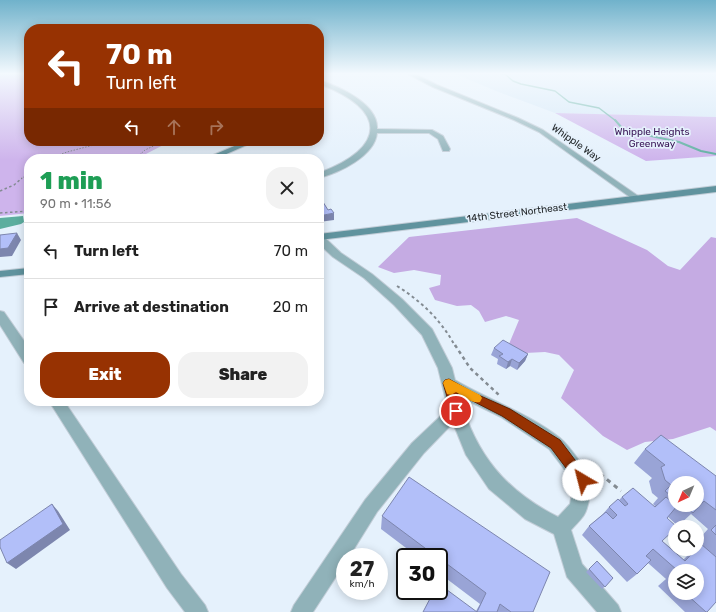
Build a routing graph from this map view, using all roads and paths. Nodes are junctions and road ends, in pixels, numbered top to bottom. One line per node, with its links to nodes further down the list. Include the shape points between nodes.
1 (360, 103): 3 (street, via 372,120)
2 (476, 103): 15 (street, Whipple Way, via 542,131)
3 (374, 130): 7 (street, via 430,131 444,141); 11 (street, via 367,148 359,156)
4 (90, 146): 8 (path)
5 (152, 146): 9 (path)
6 (240, 146): 10 (street)
7 (446, 149)
8 (62, 154)
9 (141, 154)
10 (220, 154)
11 (324, 174)
12 (24, 177): 14 (path)
13 (716, 189): 15 (street, 14th Street Northeast)
14 (0, 191)
15 (637, 198): 18 (street, 14th Street Northeast)
16 (24, 211): 17 (path)
17 (0, 213)
18 (324, 236)
19 (324, 242): 25 (street, via 337,255 388,293 427,332 445,368)
20 (24, 272): 21 (street)
21 (0, 274)
22 (392, 283): 26 (path, via 427,308 448,333 470,369)
23 (0, 315): 24 (street)
24 (24, 351)
25 (449, 383): 28 (street); 31 (street, via 470,396 506,412 555,444 583,480 578,508)
26 (500, 396)
27 (59, 406): 32 (street, via 174,581)
28 (456, 411): 31 (street, via 472,450 495,483 531,513); 33 (street, via 418,448 371,506)
29 (593, 468): 30 (path)
30 (620, 490)
31 (561, 528): 34 (street, via 574,570)
32 (198, 612)
33 (301, 612)
34 (611, 612)

